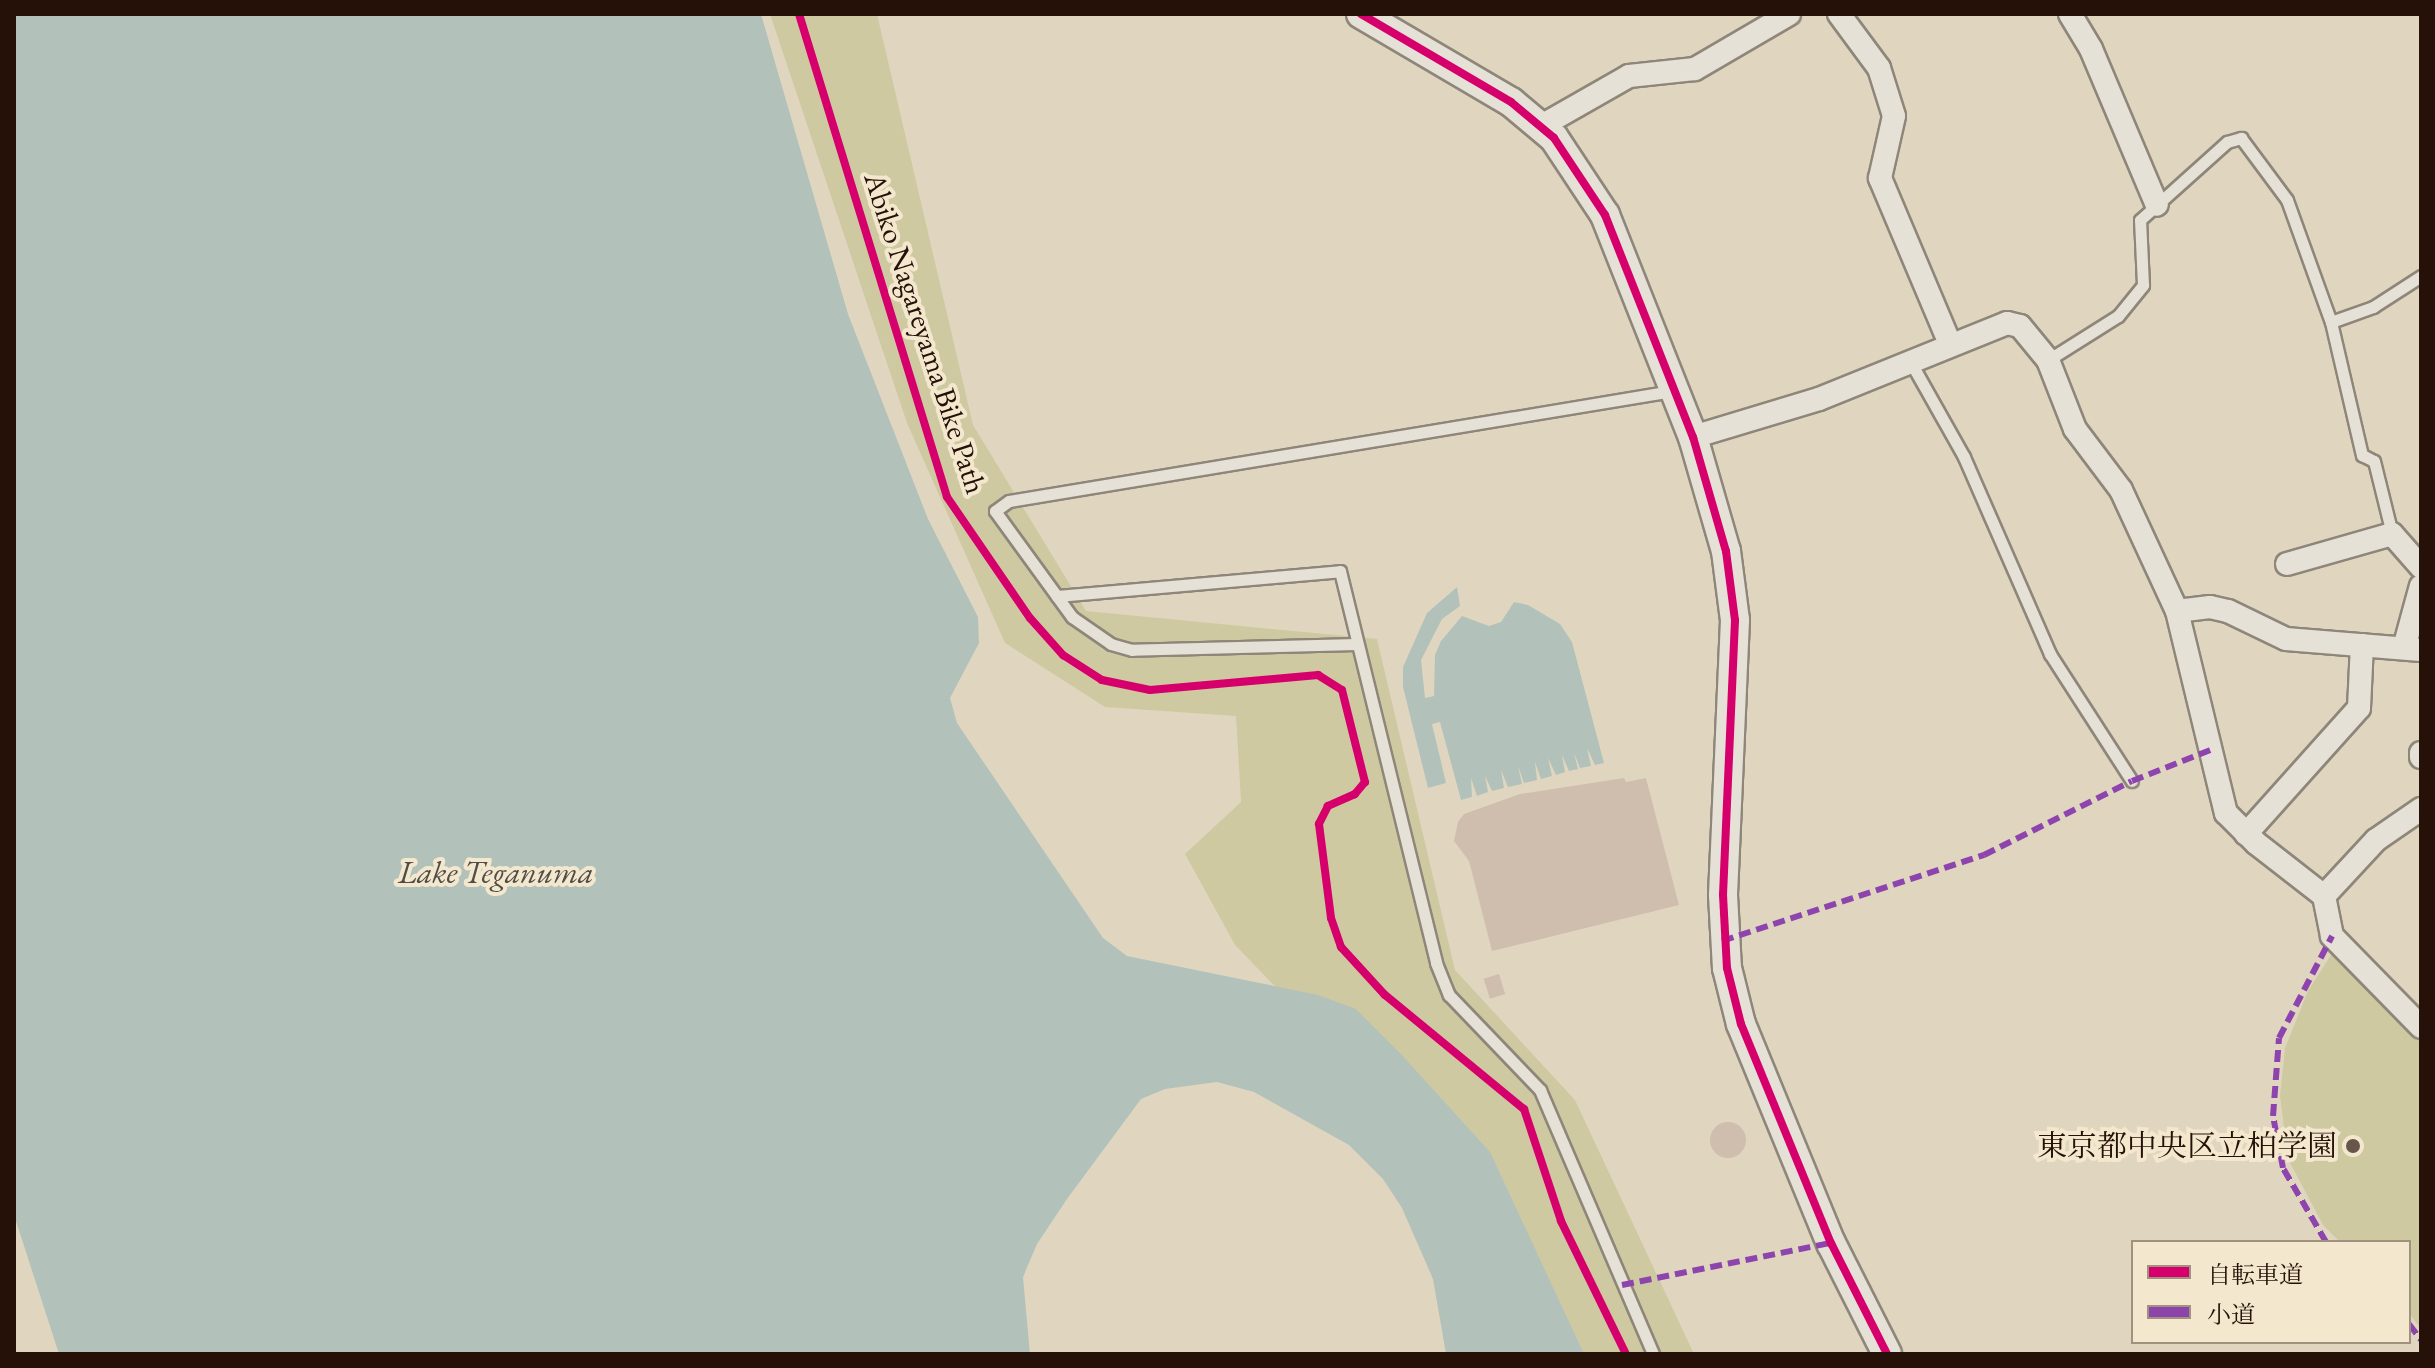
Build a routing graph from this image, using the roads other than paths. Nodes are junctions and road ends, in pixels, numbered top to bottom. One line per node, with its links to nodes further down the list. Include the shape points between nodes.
1 (1361, 14): 5 (street, via 1453,65)
2 (1789, 14): 5 (street, via 1695,69 1629,76)
3 (1839, 14): 9 (street, via 1879,68 1894,116 1880,178)
4 (2070, 14): 6 (street, via 2091,49)
5 (1543, 125): 12 (street, via 1605,215)
6 (2157, 205): 8 (lane, via 2227,142 2241,138 2287,200); 10 (lane, via 2140,220 2137,234 2143,285 2118,316)
7 (2421, 276): 8 (lane, via 2373,307)
8 (2331, 322): 14 (lane, via 2362,455 2374,461)
9 (1950, 344): 10 (street, via 2007,323 2020,326); 11 (street)
10 (2048, 360): 19 (street, via 2075,429 2121,490)
11 (1910, 361): 13 (street, via 1819,399); 23 (lane, via 1964,457 2050,654)
12 (1672, 391): 13 (street); 18 (lane, via 1009,501 995,511)
13 (1693, 437): 29 (street, via 1726,551 1735,620 1723,895 1727,968 1741,1024 1825,1229)
14 (2392, 534): 15 (street); 16 (street)
15 (2287, 564)
16 (2421, 567)
17 (2421, 586): 22 (street)
18 (1057, 596): 20 (lane, via 1087,631 1132,650); 20 (lane, via 1340,571)
19 (2177, 611): 21 (street, via 2210,607 2286,639); 25 (street, via 2226,813)
20 (1356, 644): 28 (lane, via 1436,963 1449,995 1540,1090)
21 (2362, 645): 22 (street); 25 (street, via 2359,708)
22 (2412, 649)
23 (2132, 781)
24 (2421, 809): 26 (street, via 2376,840)
25 (2246, 834): 26 (street)
26 (2324, 896): 27 (street, via 2330,905 2332,936)
27 (2421, 1027)
28 (1653, 1354)
29 (1887, 1354)

